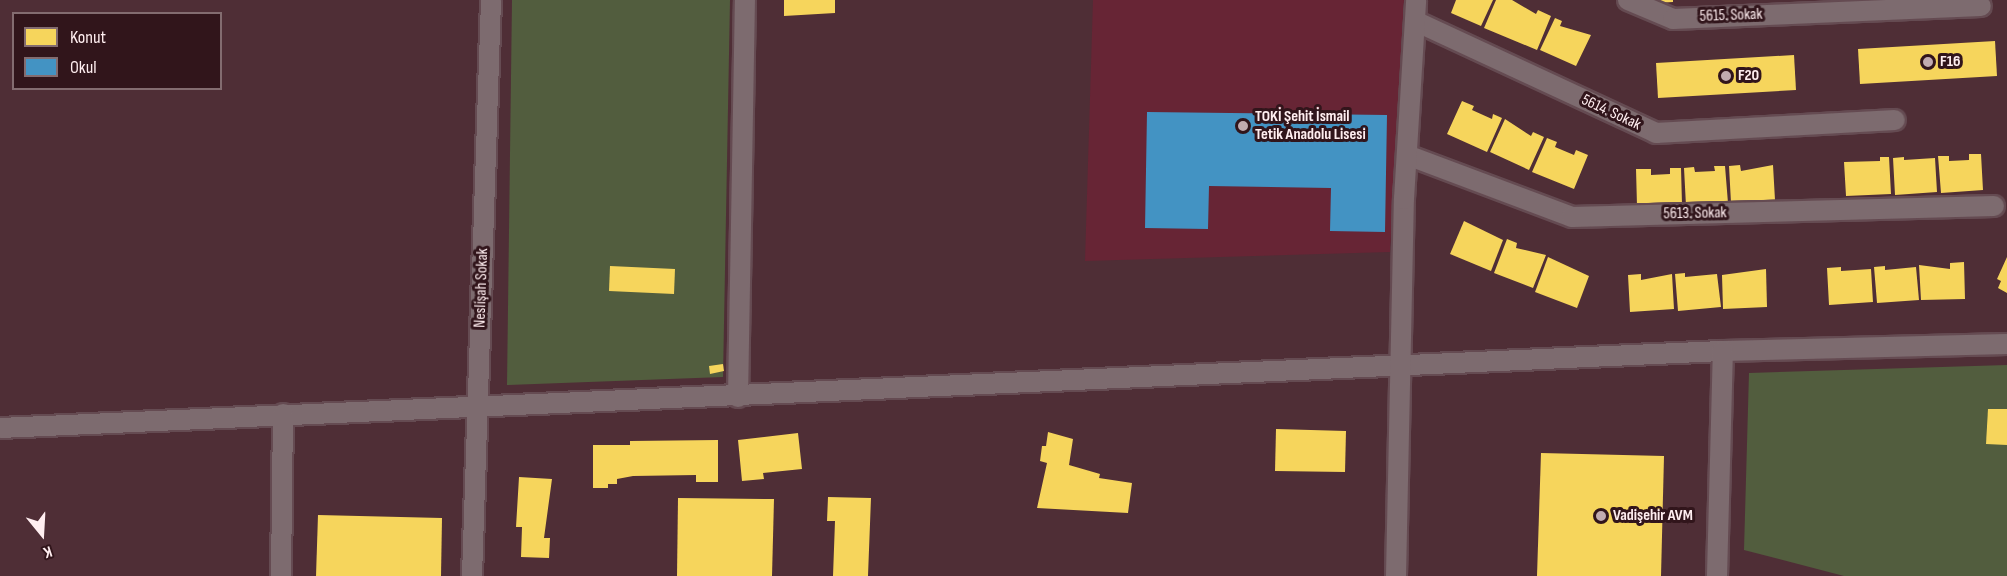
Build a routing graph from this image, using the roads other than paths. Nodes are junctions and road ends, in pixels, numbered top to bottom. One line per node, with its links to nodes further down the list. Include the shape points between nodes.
1 (491, 0): 14 (street, Neslişah Sokak)
2 (745, 0): 13 (street)
3 (1416, 0): 6 (street)
4 (1628, 0): 5 (street, 5615. Sokak, via 1673,19)
5 (1981, 6)
6 (1415, 21): 7 (street, 5614. Sokak, via 1656,133); 8 (street)
7 (1895, 120)
8 (1407, 155): 9 (street, 5613. Sokak, via 1572,217); 12 (street)
9 (1994, 206)
10 (2007, 344): 11 (street)
11 (1723, 351): 12 (street); 20 (street)
12 (1401, 367): 13 (street); 19 (street)
13 (738, 397): 14 (street)
14 (478, 405): 15 (street); 18 (street, Neslişah Sokak)
15 (283, 414): 16 (street); 17 (street)
16 (0, 428)
17 (281, 576)
18 (472, 576)
19 (1396, 576)
20 (1717, 576)

